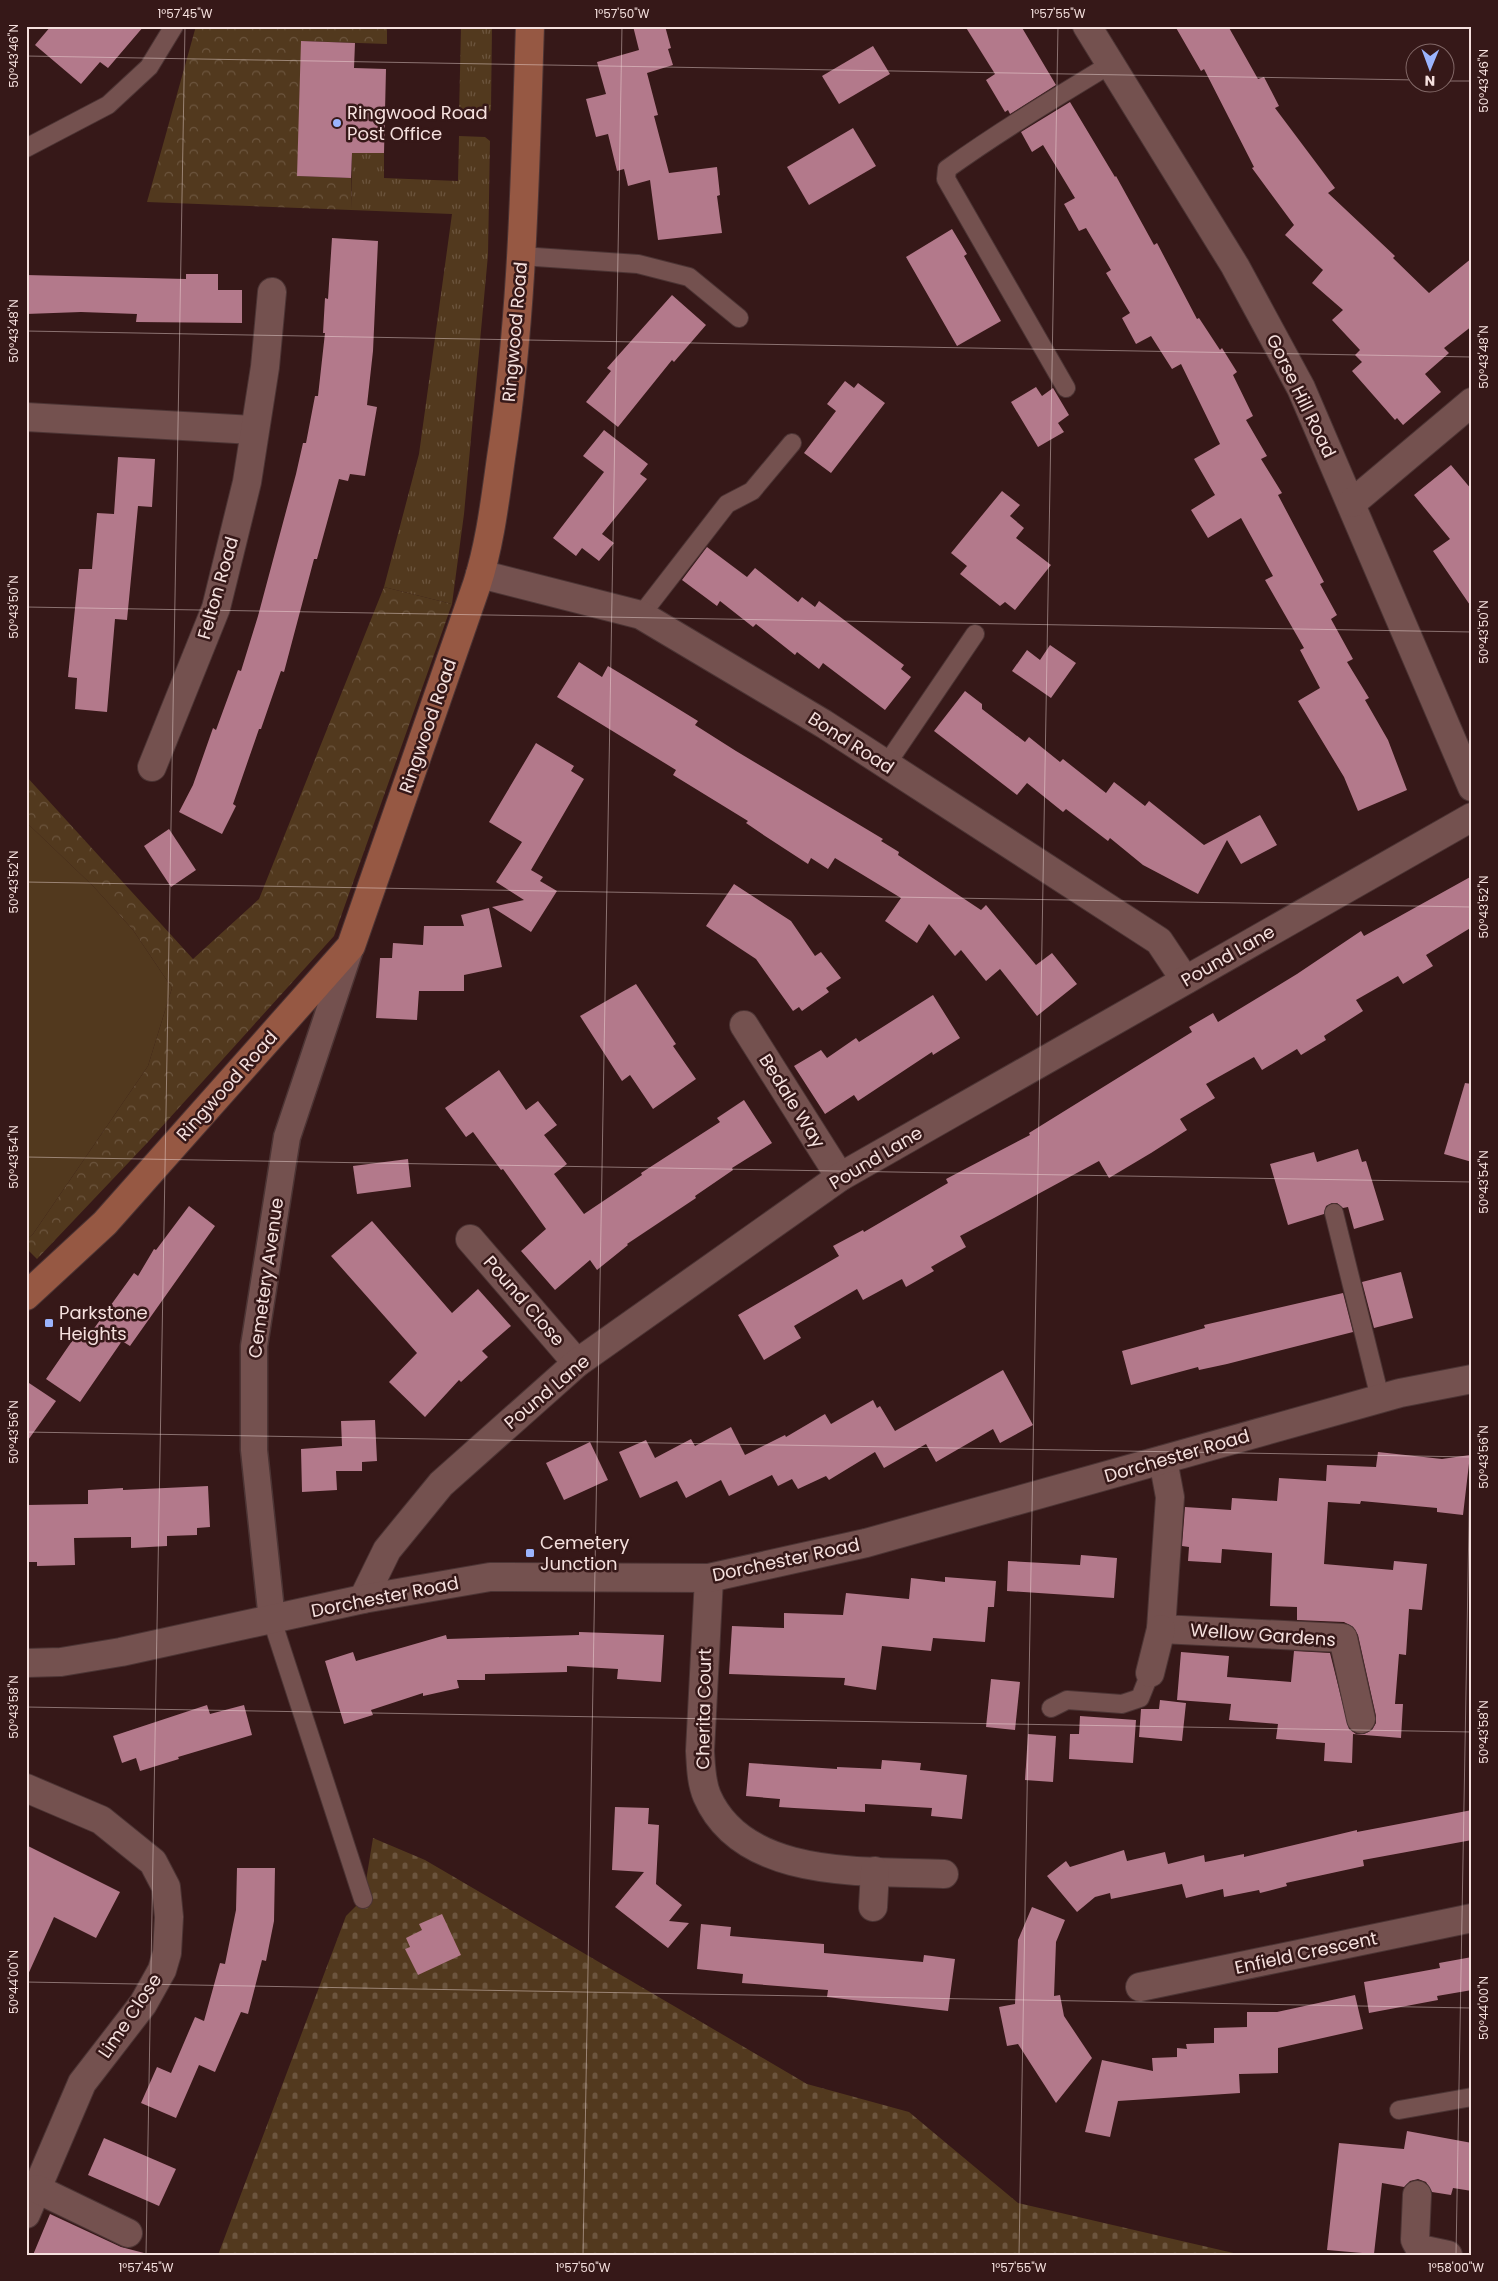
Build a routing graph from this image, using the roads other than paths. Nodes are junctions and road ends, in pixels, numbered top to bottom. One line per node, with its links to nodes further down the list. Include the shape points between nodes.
1 (174, 26): 5 (lane, via 149,67 108,105)
2 (530, 26): 6 (main road, Ringwood Road)
3 (1088, 26): 4 (street, Gorse Hill Road)
4 (1110, 64): 9 (lane, via 947,169 946,179); 14 (street, Gorse Hill Road, via 1235,266 1301,388)
5 (26, 148)
6 (521, 256): 8 (lane, via 638,264 689,277); 15 (main road, Ringwood Road, via 508,410 491,525)
7 (272, 292): 12 (street, Felton Road, via 265,367)
8 (739, 318)
9 (1066, 388)
10 (1472, 402): 14 (street)
11 (26, 417): 12 (street)
12 (254, 430): 19 (street, Felton Road, via 247,482 216,608)
13 (792, 443): 16 (lane, via 752,491 726,504)
14 (1352, 503): 20 (street, Gorse Hill Road)
15 (480, 574): 16 (street, Bond Road); 22 (main road, Ringwood Road)
16 (641, 614): 18 (street, Bond Road)
17 (975, 634): 18 (lane)
18 (886, 765): 23 (street, Bond Road, via 1159,941)
19 (152, 768)
20 (1472, 787)
21 (1472, 817): 23 (street, Pound Lane)
22 (351, 946): 28 (main road, Ringwood Road, via 105,1223); 35 (street, Cemetery Avenue, via 287,1137 254,1346 254,1450)
23 (1185, 980): 25 (street, Pound Lane)
24 (744, 1025): 25 (street, Bedale Way)
25 (840, 1177): 29 (street, Pound Lane)
26 (1334, 1213): 31 (lane)
27 (470, 1239): 29 (street, Pound Close)
28 (26, 1296)
29 (577, 1363): 34 (street, Pound Lane, via 441,1484 387,1550)
30 (1472, 1379): 31 (street, Dorchester Road)
31 (1380, 1398): 32 (street, Dorchester Road)
32 (1163, 1460): 33 (street, Dorchester Road, via 866,1543); 36 (street, via 1170,1497)
33 (709, 1578): 34 (street, Dorchester Road, via 490,1577); 42 (street, Cherita Court, via 700,1751 706,1796 719,1817 734,1832 778,1858 826,1868)
34 (362, 1599): 35 (street, Dorchester Road)
35 (272, 1620): 37 (street, Dorchester Road, via 102,1655 61,1662); 44 (lane)
36 (1161, 1629): 38 (street); 40 (street, Wellow Gardens, via 1343,1638)
37 (26, 1663)
38 (1150, 1674): 39 (lane, via 1140,1698 1122,1704 1067,1700)
39 (1051, 1708)
40 (1361, 1719)
41 (26, 1788): 50 (street, Lime Close, via 101,1820 153,1862 166,1887 169,1917 167,1953 162,1970 143,2004 82,2083)
42 (875, 1871): 43 (street, Cherita Court); 45 (street)
43 (944, 1874)
44 (363, 1899)
45 (873, 1907)
46 (1472, 1918): 47 (street, Enfield Crescent)
47 (1140, 1987)
48 (1472, 2097): 49 (lane)
49 (1399, 2110)
50 (37, 2189): 52 (street, Lime Close); 53 (street)
51 (1417, 2195): 54 (street, via 1414,2240 1420,2249)
52 (26, 2214)
53 (128, 2233)
54 (1448, 2255)

